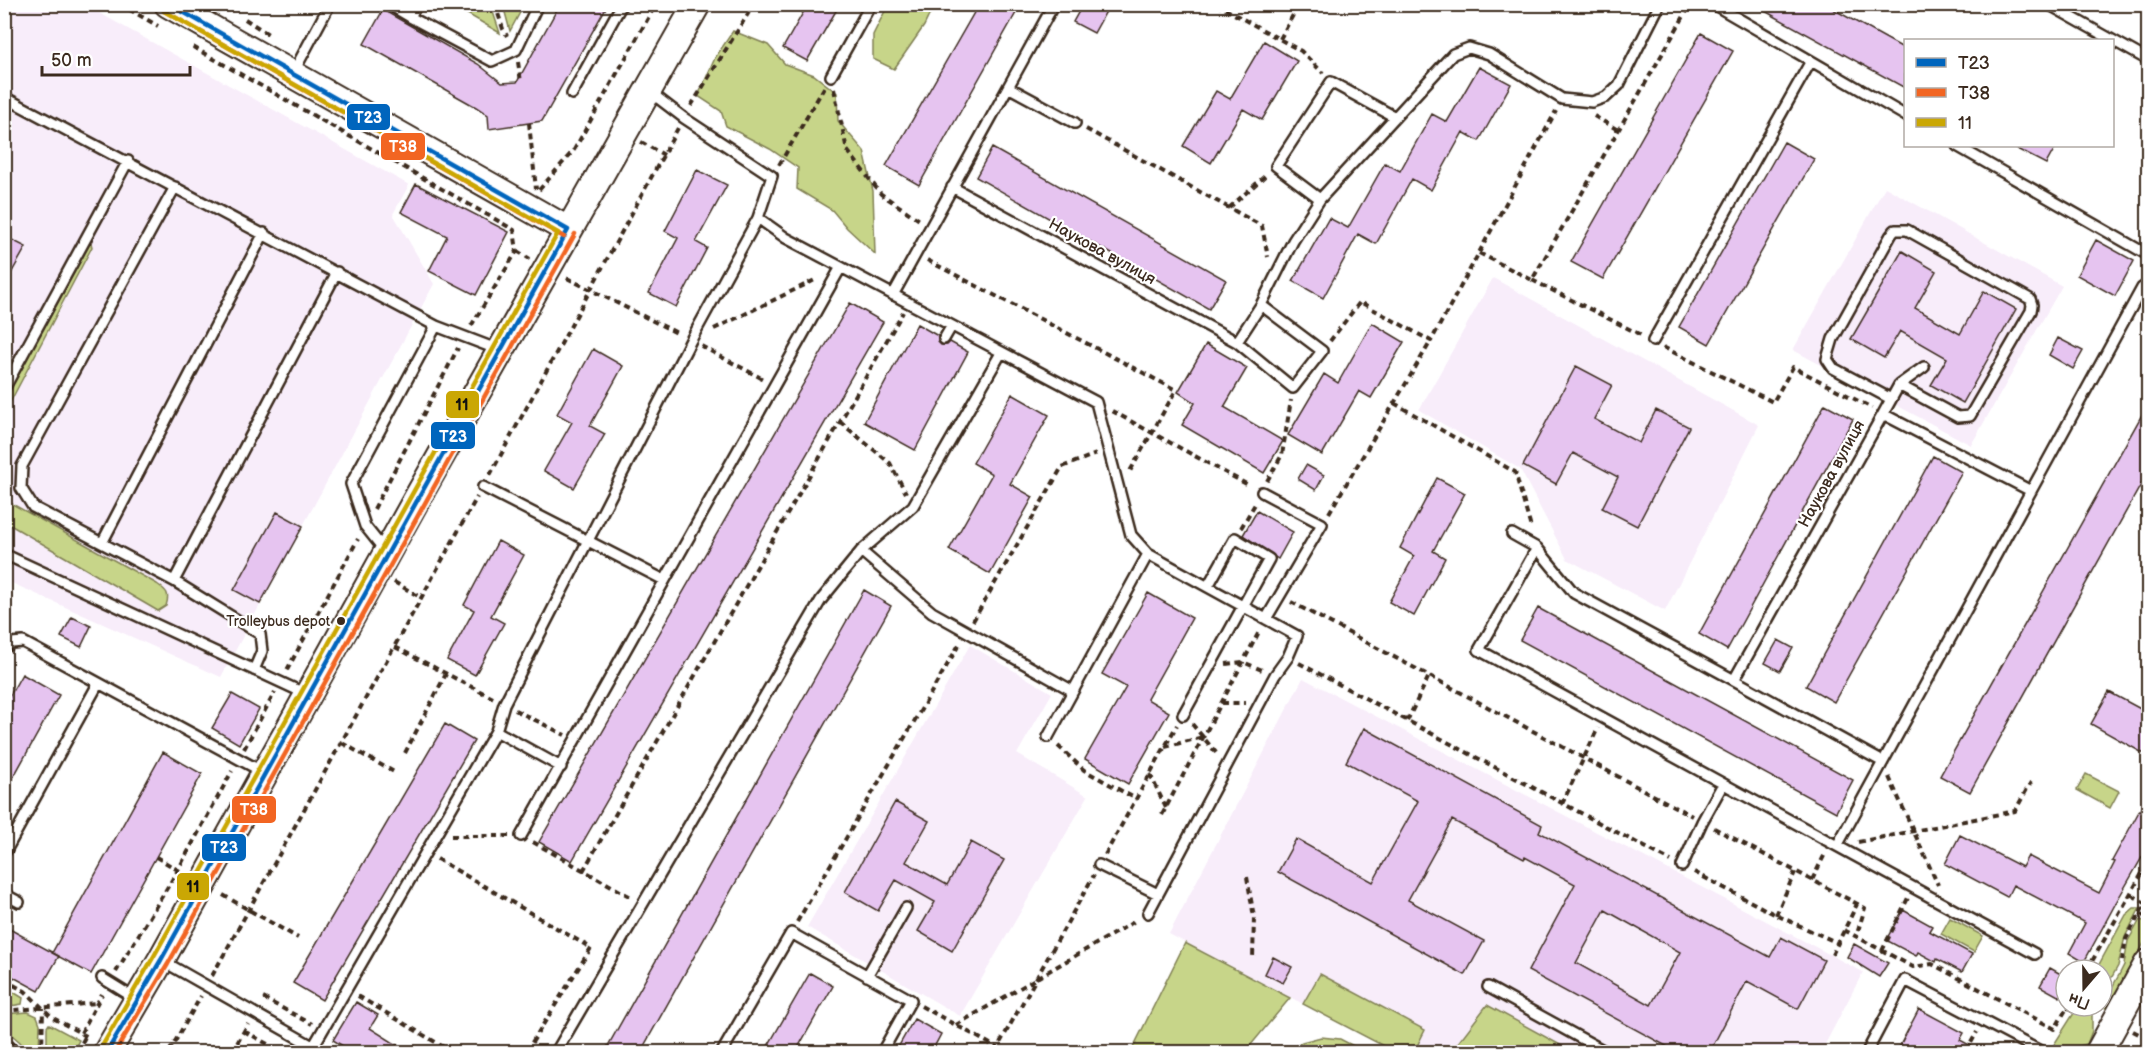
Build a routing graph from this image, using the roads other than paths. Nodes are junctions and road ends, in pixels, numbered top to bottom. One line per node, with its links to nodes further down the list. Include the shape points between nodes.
1 (330, 4): 18 (lane)
2 (388, 4): 13 (lane)
3 (417, 4): 13 (lane)
4 (538, 4): 13 (lane, via 516,50 492,61)
5 (622, 4): 22 (lane)
6 (697, 4): 21 (street)
7 (871, 4): 19 (lane)
8 (1054, 4): 20 (lane)
9 (1660, 4): 25 (lane, via 1619,85 1606,97 1592,102 1563,99 1489,54 1469,48 1453,54)
10 (1713, 4): 17 (lane)
11 (2048, 4): 14 (lane)
12 (165, 16): 18 (street)
13 (410, 16)
14 (2110, 39)
15 (2114, 41): 16 (lane)
16 (2148, 60)
17 (1811, 62): 24 (lane); 44 (lane)
18 (292, 75): 33 (street)
19 (831, 76)
20 (1008, 87): 26 (lane); 30 (lane)
21 (649, 91): 32 (lane, via 772,176); 33 (street)
22 (572, 94)
23 (4, 97): 28 (lane)
24 (1904, 115)
25 (1395, 117): 31 (lane); 31 (lane, via 1331,82 1276,166)
26 (1075, 123)
27 (1959, 147): 35 (lane)
28 (128, 161): 29 (lane); 50 (lane)
29 (175, 187): 34 (lane); 58 (lane, via 22,466 21,488 33,507)
30 (952, 187): 39 (lane); 45 (lane, Наукова вулиця)
31 (1320, 199): 40 (lane)
32 (758, 218): 36 (lane); 57 (lane)
33 (568, 230): 46 (street)
34 (264, 233): 37 (lane); 58 (lane)
35 (2148, 255)
36 (841, 267): 39 (lane); 64 (lane)
37 (337, 272): 41 (lane); 65 (lane)
38 (2148, 284): 54 (lane, via 2142,288)
39 (893, 295): 42 (lane)
40 (1261, 304): 45 (lane); 45 (lane, Наукова вулиця, via 1322,351 1293,388)
41 (436, 326): 46 (lane); 61 (lane, via 351,484 365,526)
42 (951, 327): 43 (lane); 47 (lane)
43 (944, 339)
44 (1653, 341)
45 (1237, 342)
46 (501, 350): 61 (street)
47 (1000, 353): 60 (lane, via 913,506); 63 (lane, via 1096,402 1131,536)
48 (1924, 367): 49 (lane)
49 (1899, 385): 51 (lane); 51 (lane, via 1958,417 1970,416 2031,311 2030,299 1906,230 1895,230 1833,339 1827,359 1833,368)
50 (4, 389)
51 (1891, 399): 52 (lane)
52 (1883, 414): 54 (lane, Наукова вулиця); 71 (lane, Наукова вулиця)
53 (483, 487): 57 (lane)
54 (2031, 490): 78 (lane)
55 (1262, 492): 68 (lane, via 1322,524)
56 (1512, 534): 59 (lane)
57 (588, 541): 64 (lane); 76 (lane, via 504,704)
58 (102, 543): 65 (lane)
59 (1537, 548): 71 (lane, via 1574,593); 81 (lane, via 1479,650)
60 (861, 550): 73 (lane, via 932,612); 102 (lane, via 821,600)
61 (387, 553): 74 (street)
62 (4, 554): 70 (lane)
63 (1148, 554): 66 (lane); 73 (lane)
64 (664, 580): 79 (lane)
65 (174, 581): 70 (lane, via 260,634 262,651)
66 (1208, 586): 67 (lane); 67 (lane, via 1235,538 1269,559)
67 (1243, 606): 68 (lane); 75 (lane)
68 (1266, 619): 88 (lane, via 1297,636)
69 (4, 648): 72 (lane, via 23,642)
70 (254, 670): 74 (lane)
71 (1734, 680): 78 (lane)
72 (98, 684): 80 (lane); 84 (lane)
73 (1073, 691): 77 (lane)
74 (308, 695): 80 (street)
75 (1183, 715)
76 (496, 731): 79 (lane); 99 (lane)
77 (1048, 737)
78 (1883, 762): 83 (lane)
79 (561, 767): 82 (lane)
80 (265, 773): 93 (street)
81 (1723, 784): 83 (lane); 86 (lane)
82 (521, 836)
83 (1834, 845): 92 (lane)
84 (4, 854)
85 (1099, 865): 88 (lane)
86 (1682, 866)
87 (4, 894): 89 (lane)
88 (1158, 894): 91 (lane)
89 (19, 902)
90 (906, 908): 95 (lane)
91 (1148, 913)
92 (2035, 954)
93 (161, 960): 98 (street); 99 (lane)
94 (2148, 963): 108 (street)
95 (867, 976): 103 (lane, via 791,933); 104 (lane, via 911,1000)
96 (106, 981): 98 (lane)
97 (1488, 987): 105 (lane)
98 (138, 1000): 100 (street)
99 (313, 1047): 101 (lane)
100 (107, 1053)
101 (324, 1053)
102 (556, 1053)
103 (722, 1053)
104 (882, 1053)
105 (1606, 1053)
106 (1867, 1053): 107 (lane, via 1905,980)
107 (2042, 1053)
108 (2099, 1053)

